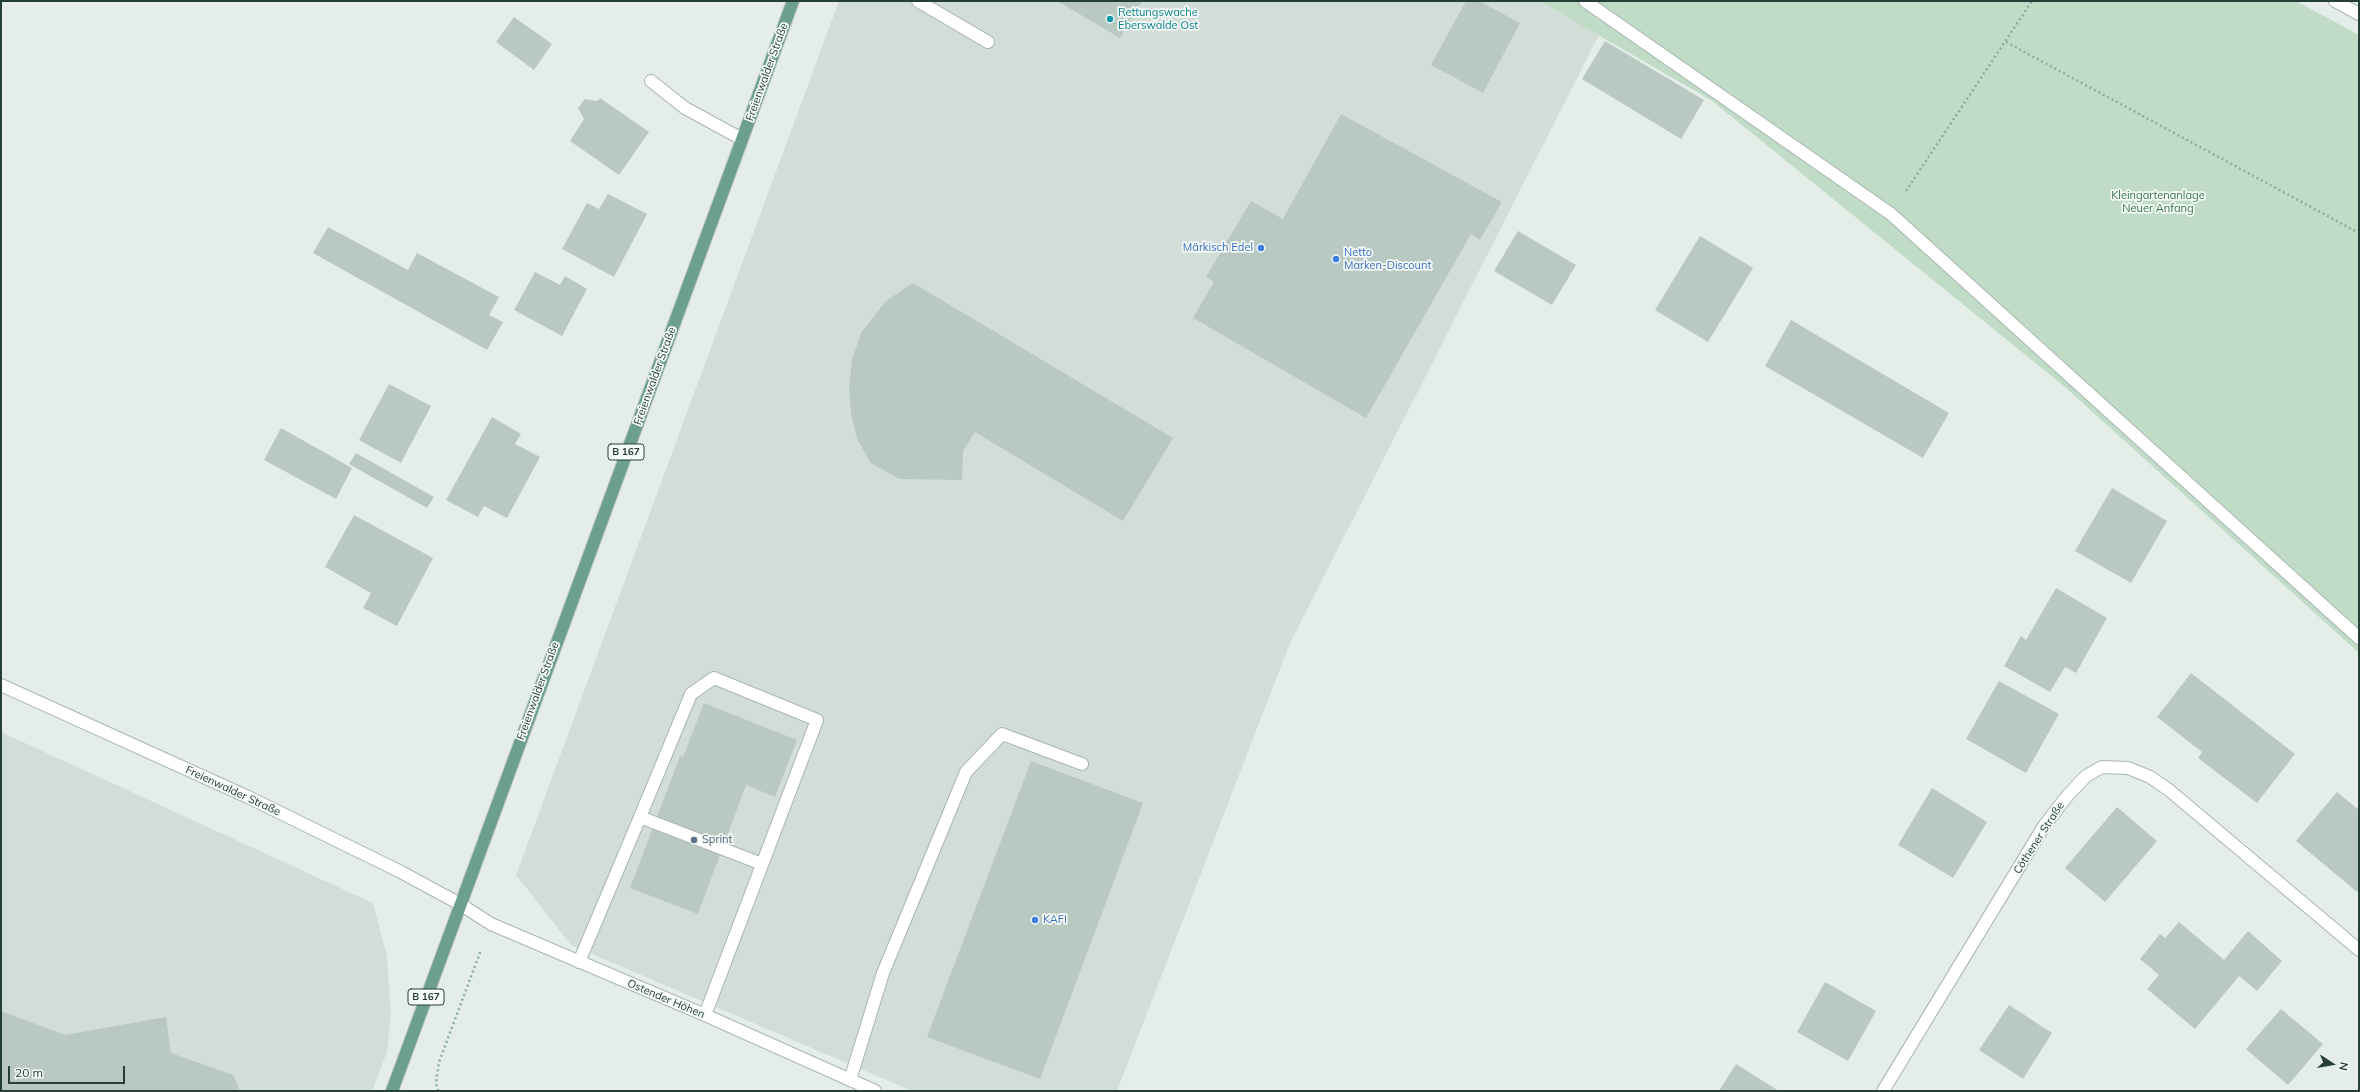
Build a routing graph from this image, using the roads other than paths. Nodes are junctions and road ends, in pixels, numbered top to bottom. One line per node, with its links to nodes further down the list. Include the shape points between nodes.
1 (793, 1): 8 (main road, Freienwalder Straße / B 167)
2 (918, 1): 6 (street)
3 (1585, 1): 9 (street, via 1890,214)
4 (2335, 1): 5 (street)
5 (2359, 14)
6 (988, 42)
7 (651, 81): 8 (street, via 685,108)
8 (742, 139): 14 (main road, Freienwalder Straße / B 167)
9 (2359, 638)
10 (1, 685): 14 (street, Freienwalder Straße, via 248,797)
11 (1082, 764): 18 (street, via 1002,734 966,772 883,973)
12 (640, 816): 13 (street); 13 (street, via 691,694 714,678 817,720); 16 (street)
13 (762, 864): 17 (street)
14 (460, 904): 16 (street, Ostender Höhen, via 491,924); 19 (main road, B 167)
15 (2359, 950): 21 (street, Cöthener Straße, via 2169,790 2150,777 2128,768 2102,767 2086,776 2044,826)
16 (579, 962): 17 (street, Ostender Höhen)
17 (705, 1015): 18 (street, Ostender Höhen)
18 (850, 1080): 20 (street, Ostender Höhen)
19 (392, 1091)
20 (875, 1091)
21 (1882, 1091)

